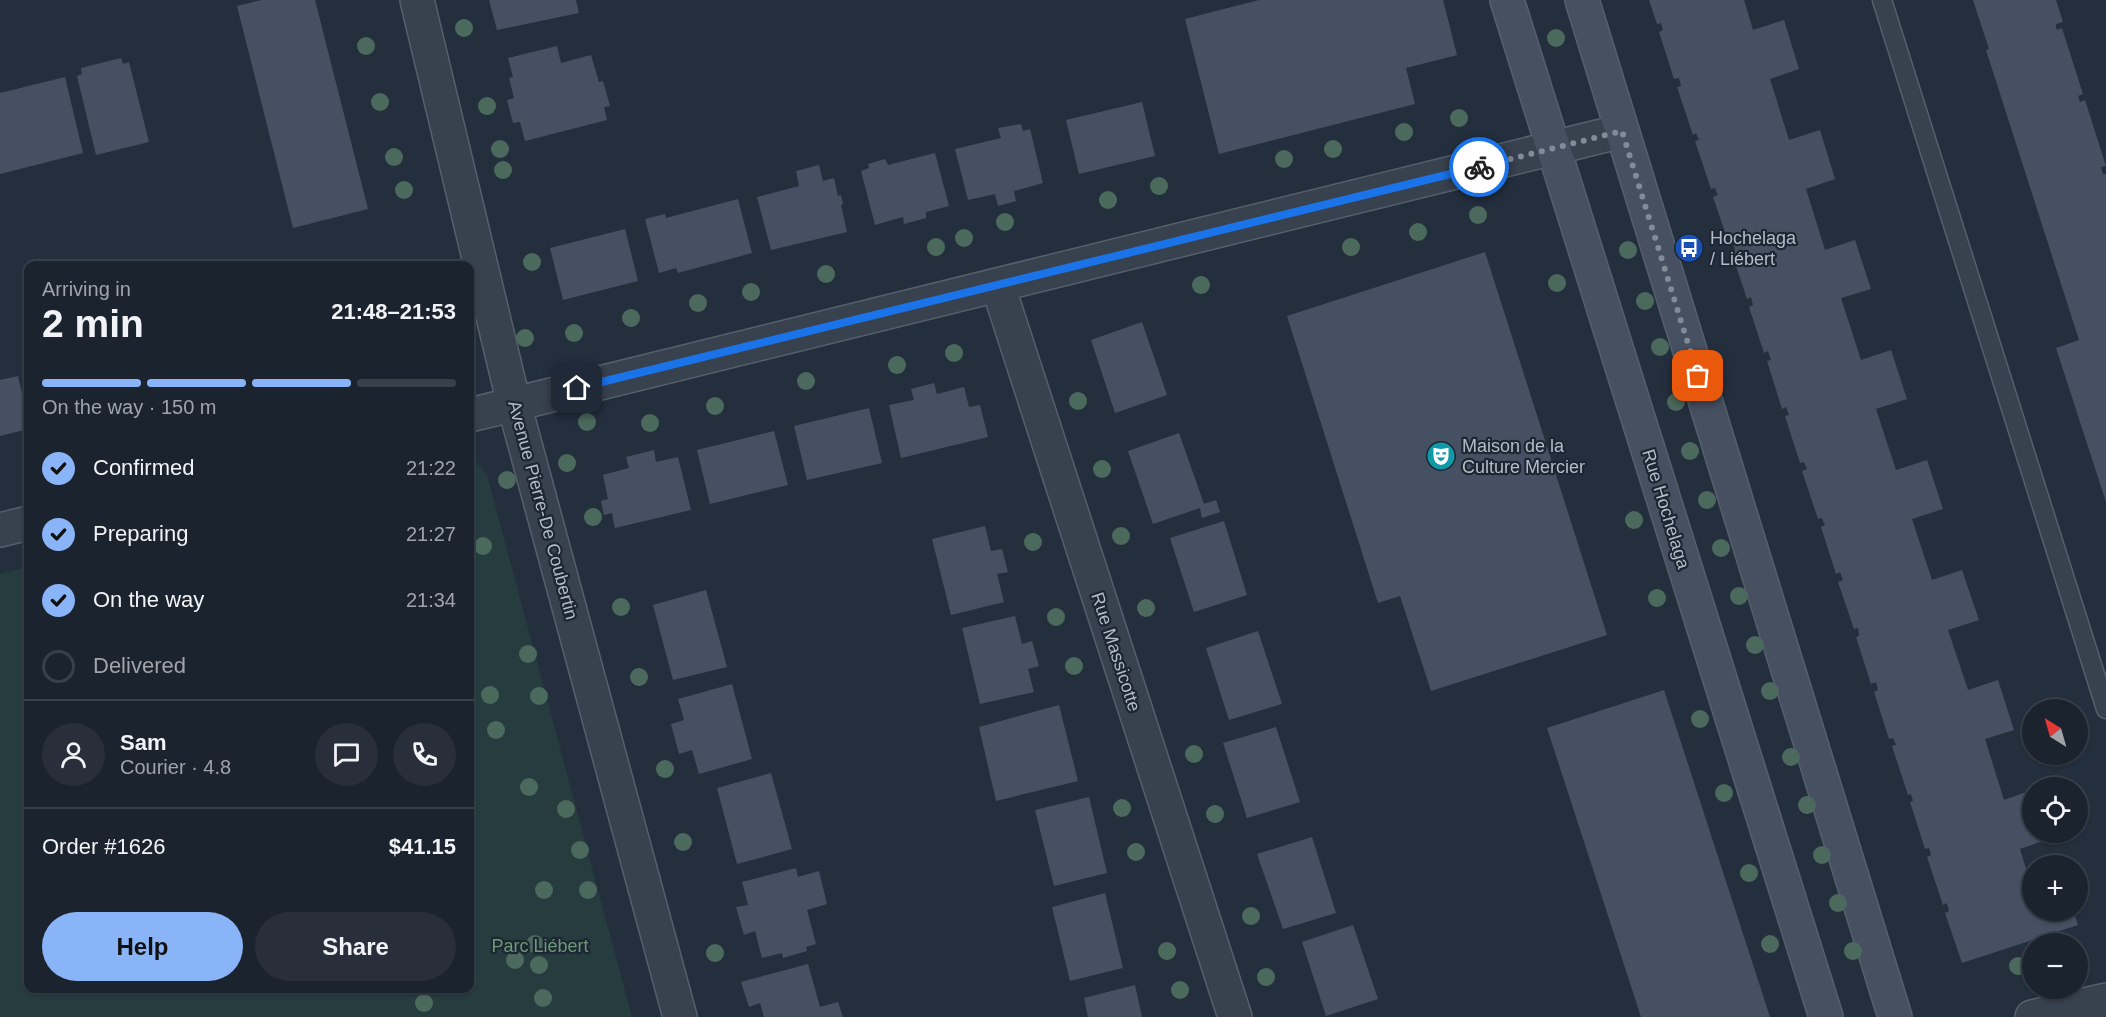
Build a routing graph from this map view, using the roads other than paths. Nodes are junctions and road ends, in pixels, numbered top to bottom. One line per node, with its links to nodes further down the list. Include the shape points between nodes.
1 (417, 0): 8 (street, Avenue Pierre-De Coubertin)
2 (1507, 0): 6 (main road, Rue Hochelaga)
3 (1582, 0): 5 (main road)
4 (1882, 0): 12 (lane)
5 (1622, 131): 6 (street); 17 (main road)
6 (1553, 149): 7 (street); 16 (main road, Rue Hochelaga)
7 (998, 286): 8 (street); 15 (street, Rue Massicotte)
8 (514, 404): 9 (street); 14 (street, Avenue Pierre-De Coubertin)
9 (474, 413)
10 (24, 524): 11 (street)
11 (0, 530)
12 (2106, 709)
13 (2106, 1000): 18 (street)
14 (680, 1017)
15 (1235, 1017)
16 (1826, 1017)
17 (1895, 1017)
18 (2032, 1017)

